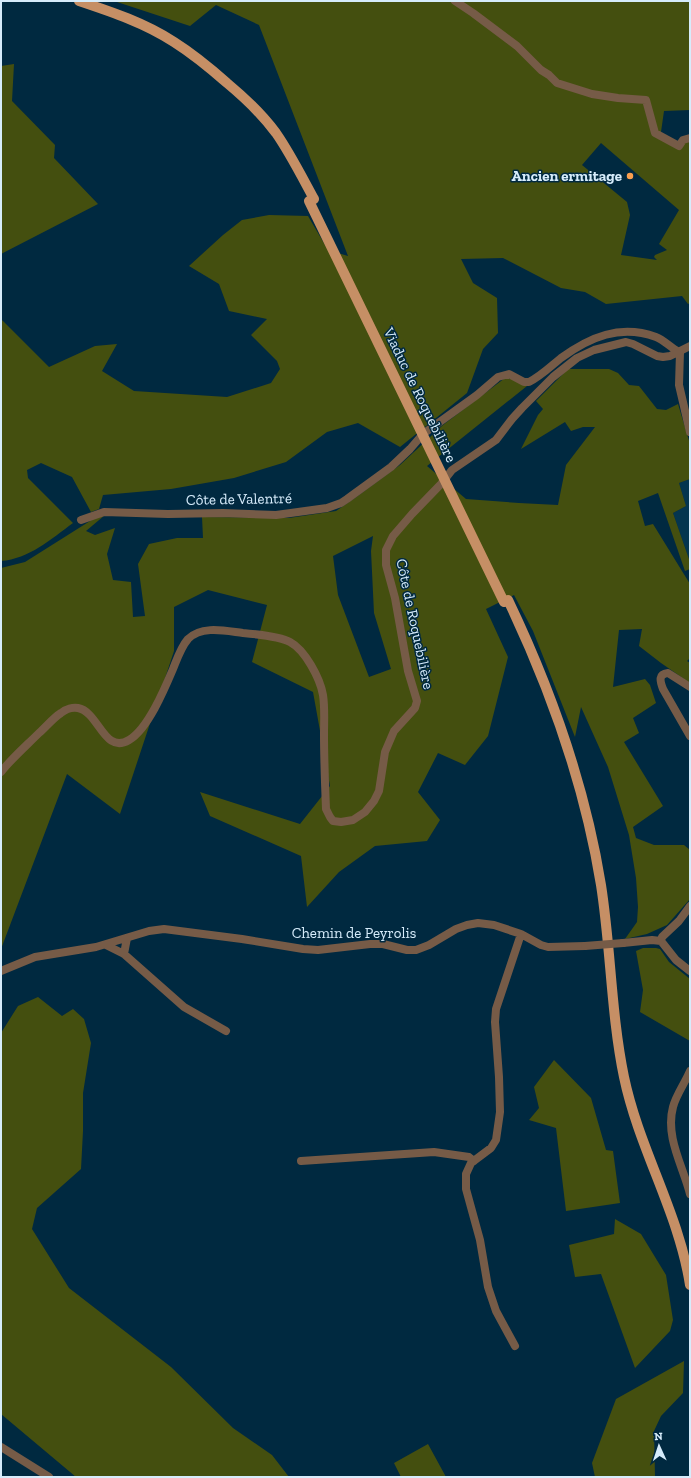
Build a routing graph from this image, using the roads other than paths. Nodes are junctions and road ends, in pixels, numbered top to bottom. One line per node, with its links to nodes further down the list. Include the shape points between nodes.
1 (79, 1): 27 (main road, Viaduc de Roquebilière, bridge, via 115,13 173,41 232,87 274,141 311,200 506,601 544,686 572,761 584,804 594,846 606,928 618,1046 625,1079 681,1246)
2 (455, 1): 3 (street, via 517,46 557,83 592,94 646,100 656,133 679,146)
3 (690, 138)
4 (668, 346): 6 (street, Côte de Valentré); 7 (street); 9 (street, Côte de Valentré, via 664,341 647,335 605,334 573,349 529,382 509,374 498,377 477,396 422,434 391,467 347,499 327,508 276,515 104,512)
5 (690, 346): 6 (street)
6 (679, 352): 7 (street); 8 (street, via 680,385)
7 (670, 356): 12 (street, Côte de Roquebilière, via 657,356 626,342 594,350 577,358 522,408 496,440 452,470 393,536 386,550 386,565 395,598 408,671 417,701 416,708 394,731 385,752 379,791 365,812 352,820 341,822 333,821 326,809 323,693 301,649 290,641 215,630 204,631 188,639 161,696 140,731 130,740 122,743 113,742 105,736 89,714 80,708 68,709 54,719)
8 (690, 432)
9 (81, 520)
10 (690, 687): 11 (street, via 668,673 661,676 663,689)
11 (690, 736)
12 (1, 772)
13 (690, 906): 16 (street)
14 (521, 934): 15 (street, Chemin de Peyrolis, via 494,925 473,924 456,929 416,950 383,944 303,949 169,929 149,931); 16 (street, Chemin de Peyrolis, bridge, via 548,947); 25 (street, via 496,1009 500,1112 496,1140 491,1148)
15 (127, 938): 17 (street, Chemin de Peyrolis); 18 (street)
16 (660, 941): 20 (street, via 676,960)
17 (106, 945): 18 (street); 19 (street, Chemin de Peyrolis, via 35,957)
18 (124, 954): 21 (street, via 184,1007)
19 (1, 970)
20 (690, 971)
21 (226, 1031)
22 (690, 1071): 23 (street)
23 (687, 1085): 26 (street, via 673,1107 671,1124 674,1145)
24 (301, 1161): 25 (street, via 434,1152 470,1157)
25 (474, 1161): 28 (street, via 466,1174 466,1189 477,1227 488,1287 496,1311)
26 (690, 1194)
27 (690, 1285)
28 (515, 1346)
29 (1, 1446): 30 (street)
30 (49, 1477)

